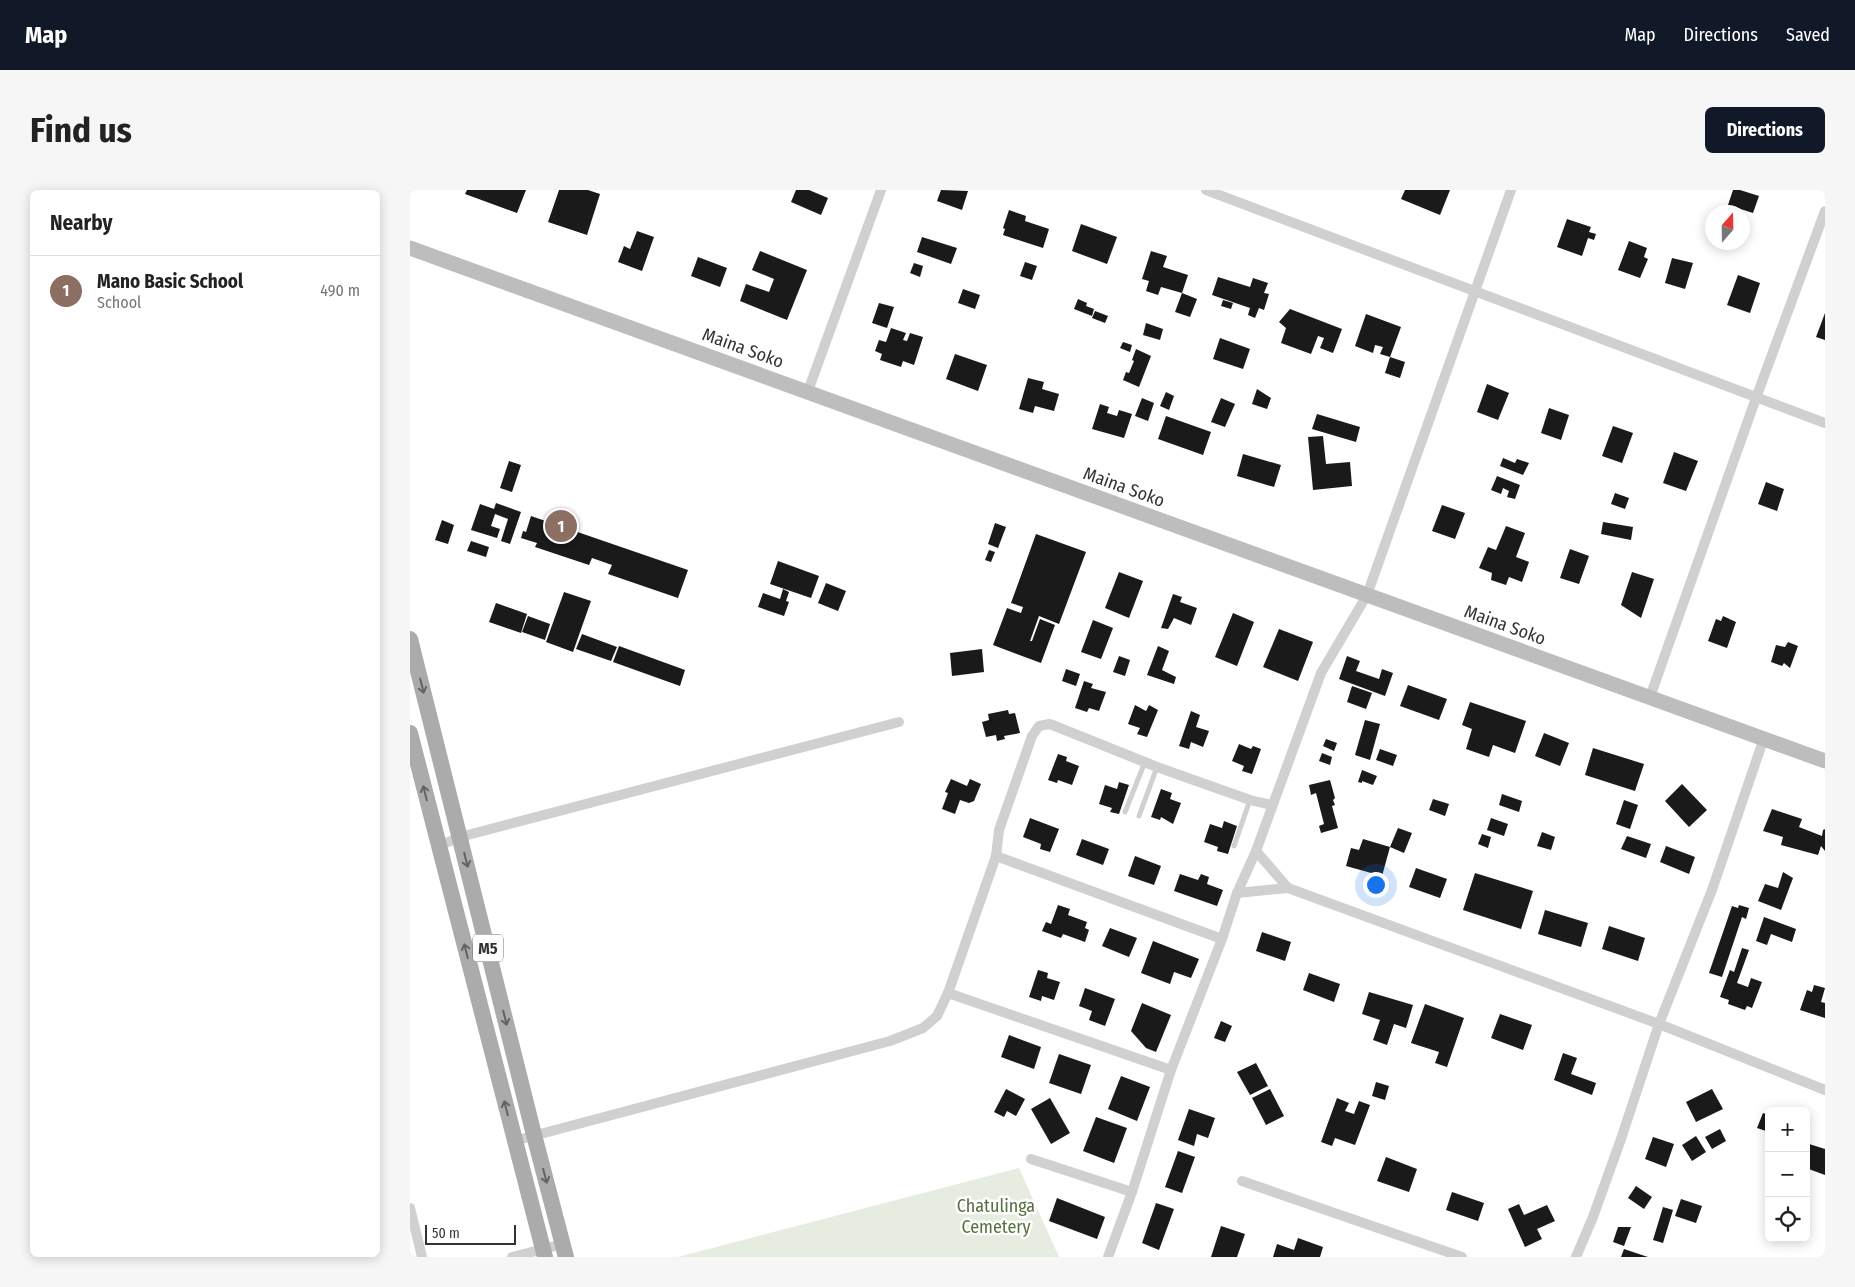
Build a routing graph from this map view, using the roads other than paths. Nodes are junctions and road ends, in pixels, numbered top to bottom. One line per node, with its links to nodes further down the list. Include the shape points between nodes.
1 (881, 190): 7 (street)
2 (1206, 190): 6 (street)
3 (1511, 190): 6 (street)
4 (1825, 211): 8 (street)
5 (410, 248): 7 (street, Maina Soko)
6 (1475, 291): 8 (street); 10 (street)
7 (808, 391): 10 (street, Maina Soko)
8 (1756, 398): 9 (street); 12 (street)
9 (1825, 423)
10 (1367, 595): 12 (street, Maina Soko); 20 (street, via 1321,673)
11 (410, 639): 23 (main road, M5, one-way to 23)
12 (1650, 697): 15 (street, Maina Soko)
13 (898, 722): 23 (street)
14 (410, 733): 24 (main road, M5, one-way to 14)
15 (1764, 738): 16 (street, Maina Soko); 32 (street, via 1712,890)
16 (1825, 761)
17 (1146, 762): 18 (street); 21 (lane); 27 (street, via 1050,724 1039,726 1032,736 1007,805 999,830)
18 (1157, 766): 19 (street); 22 (lane)
19 (1250, 800): 20 (street); 25 (lane)
20 (1271, 805): 26 (street)
21 (1126, 812)
22 (1139, 816)
23 (460, 837): 24 (street); 35 (main road, M5, one-way to 35)
24 (439, 846): 36 (main road, M5, one-way to 24)
25 (1234, 846)
26 (1256, 851): 28 (street); 29 (street)
27 (996, 856): 30 (street); 31 (street)
28 (1288, 888): 29 (street); 32 (street)
29 (1237, 893): 30 (street)
30 (1222, 939): 33 (street)
31 (948, 993): 33 (street); 35 (street, via 937,1016 923,1028 890,1041)
32 (1659, 1024): 34 (street); 47 (street, via 1621,1139)
33 (1171, 1070): 39 (street)
34 (1825, 1090)
35 (534, 1135): 36 (street); 41 (main road, M5, one-way to 41)
36 (514, 1141): 42 (main road, M5)
37 (1031, 1159): 39 (street)
38 (1242, 1181): 46 (street)
39 (1132, 1192): 45 (street)
40 (410, 1208): 43 (street)
41 (565, 1251): 42 (street)
42 (544, 1253): 44 (street)
43 (422, 1257)
44 (512, 1257)
45 (1108, 1257)
46 (1462, 1257)
47 (1576, 1257)

